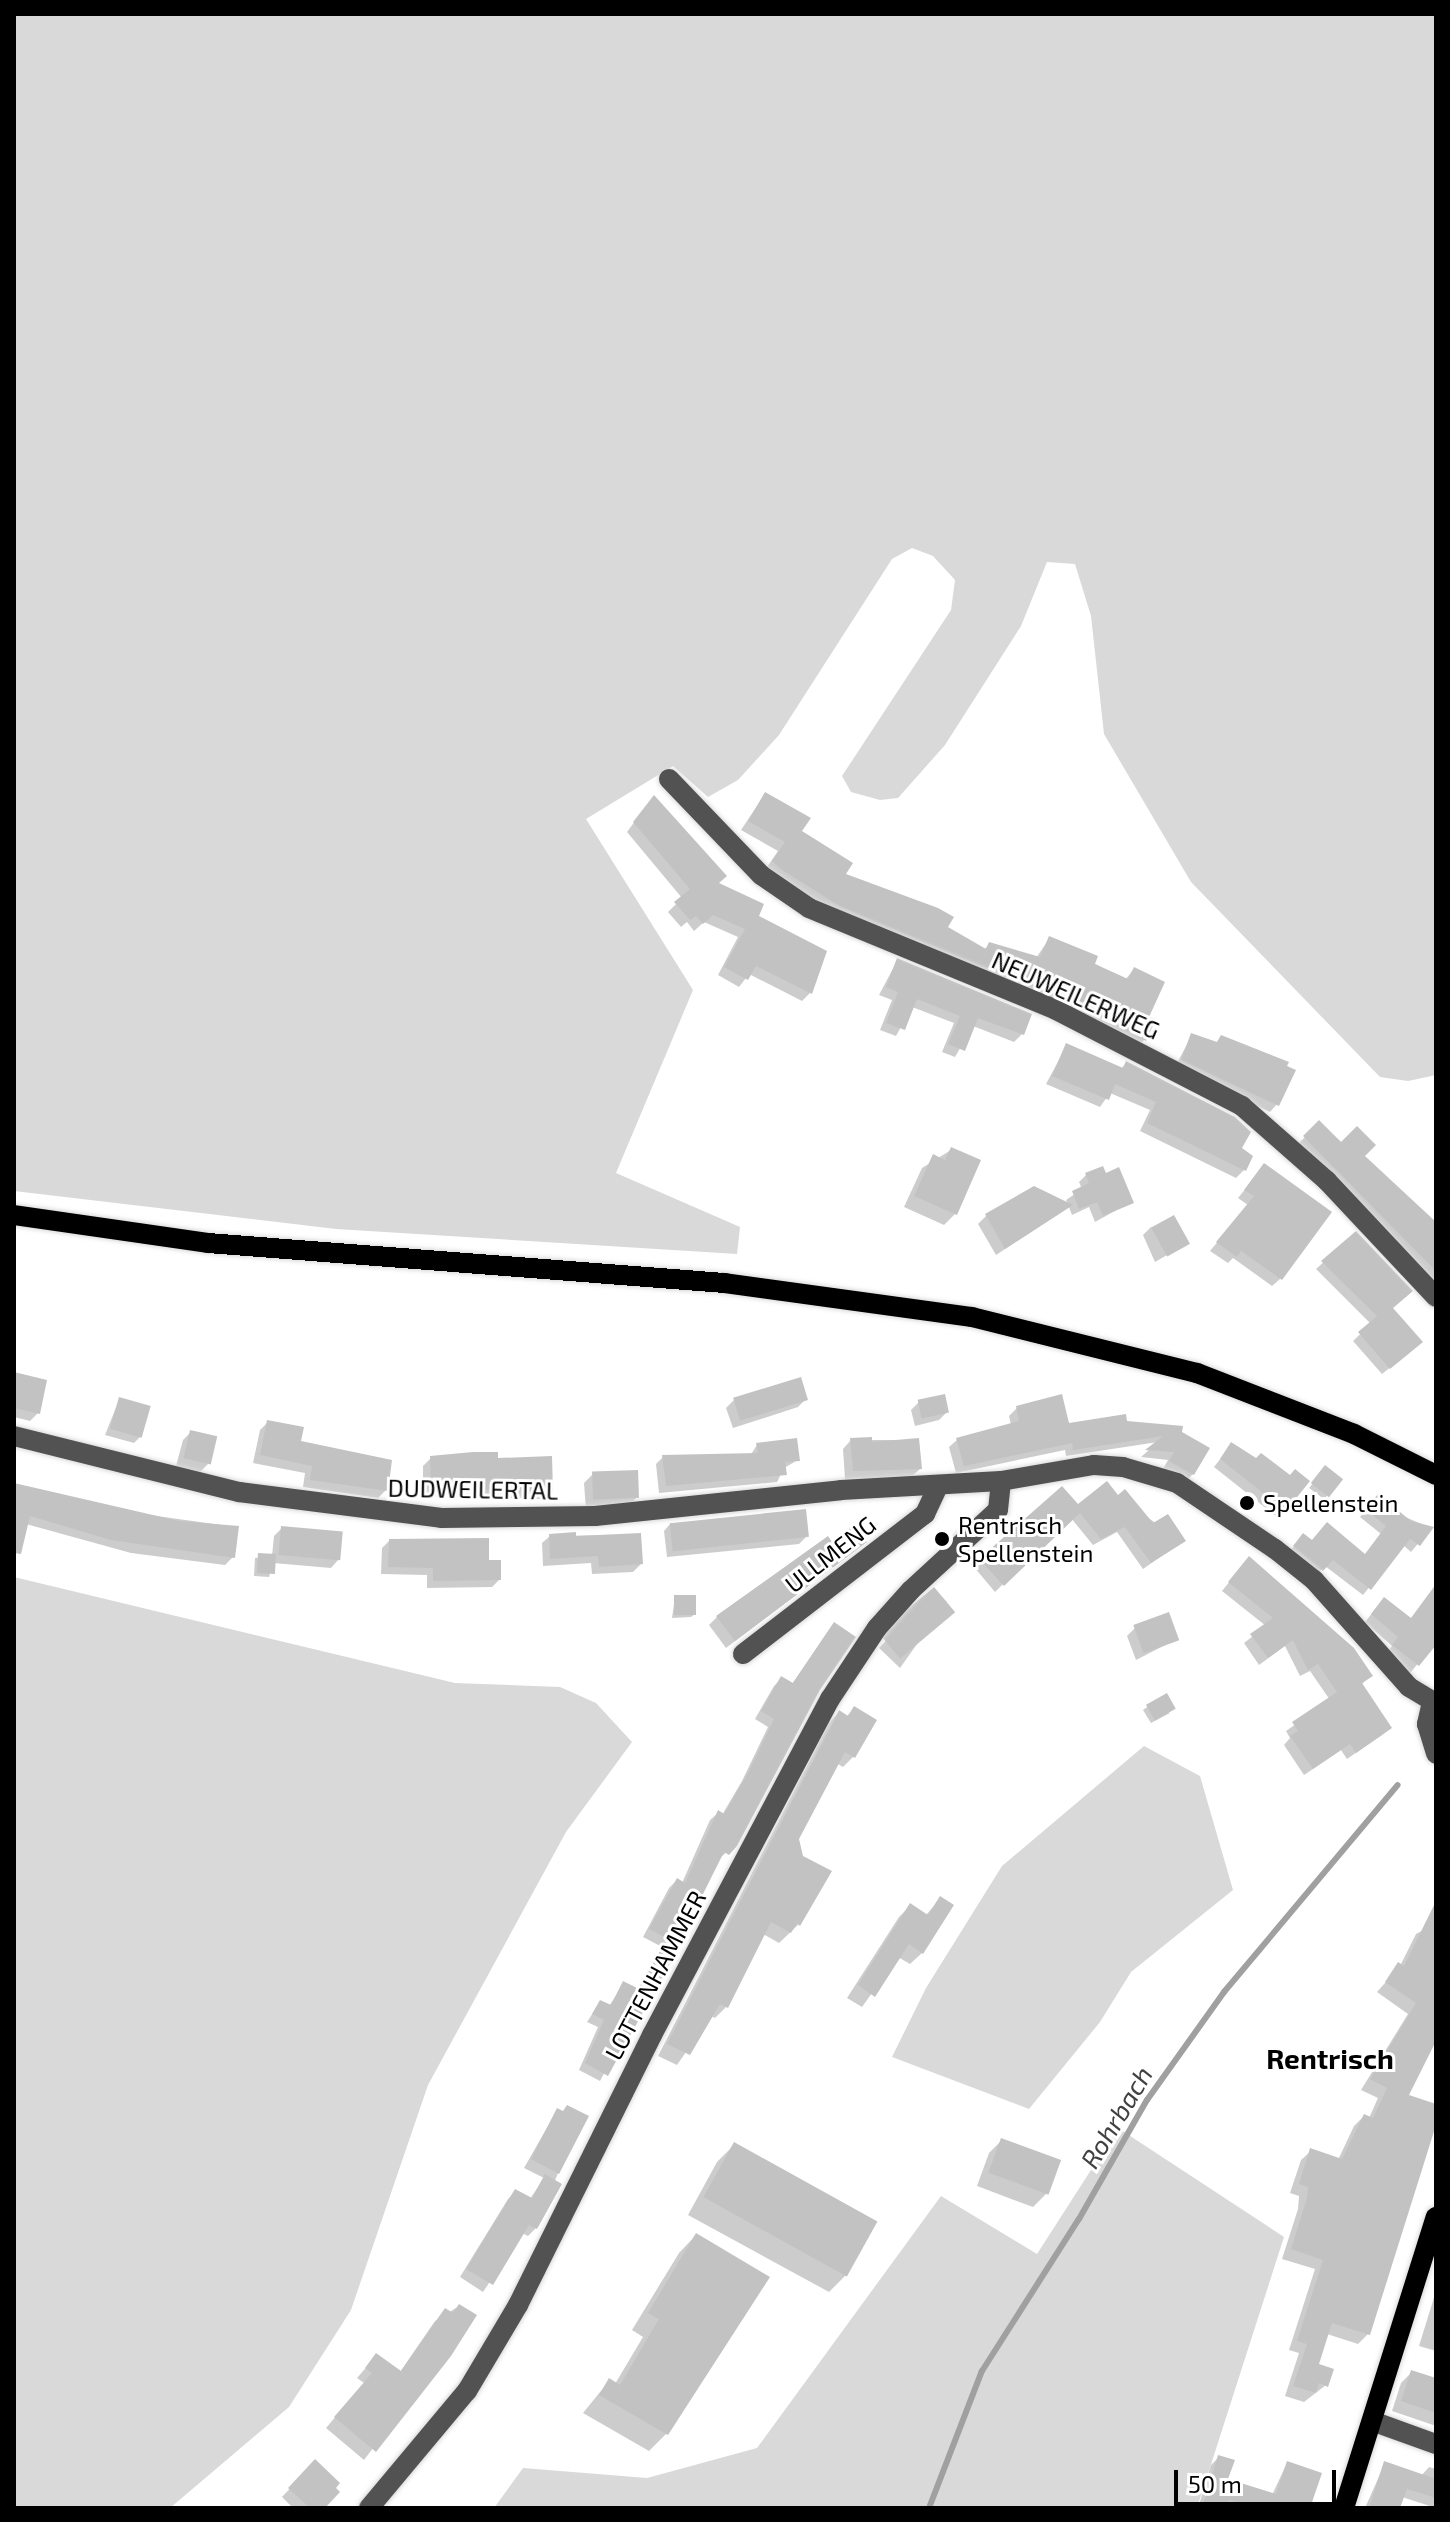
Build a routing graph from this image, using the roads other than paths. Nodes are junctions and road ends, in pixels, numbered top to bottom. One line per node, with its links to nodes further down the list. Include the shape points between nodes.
1 (669, 779): 3 (street, NEUWEILERWEG, via 761,875 809,908 1056,1010 1242,1106 1327,1181)
2 (14, 1215): 5 (main road, via 319,1254 724,1283 972,1317 1090,1342 1286,1406)
3 (1436, 1297)
4 (14, 1436): 7 (street, DUDWEILERTAL, via 239,1492 441,1518 595,1516 841,1490)
5 (1436, 1475)
6 (1001, 1481): 7 (street, DUDWEILERTAL); 9 (street, DUDWEILERTAL, via 1094,1465 1138,1470 1177,1483 1314,1580 1390,1669); 14 (street, LOTTENHAMMER, via 998,1510 902,1599 830,1699 652,2035 518,2305 467,2391)
7 (938, 1486): 8 (street, ULLMENG, via 925,1514)
8 (743, 1654)
9 (1435, 1701): 10 (street, via 1427,1724)
10 (1436, 1754)
11 (1436, 2217): 12 (main road)
12 (1372, 2421): 13 (street); 15 (main road)
13 (1436, 2444)
14 (369, 2508)
15 (1344, 2508)

